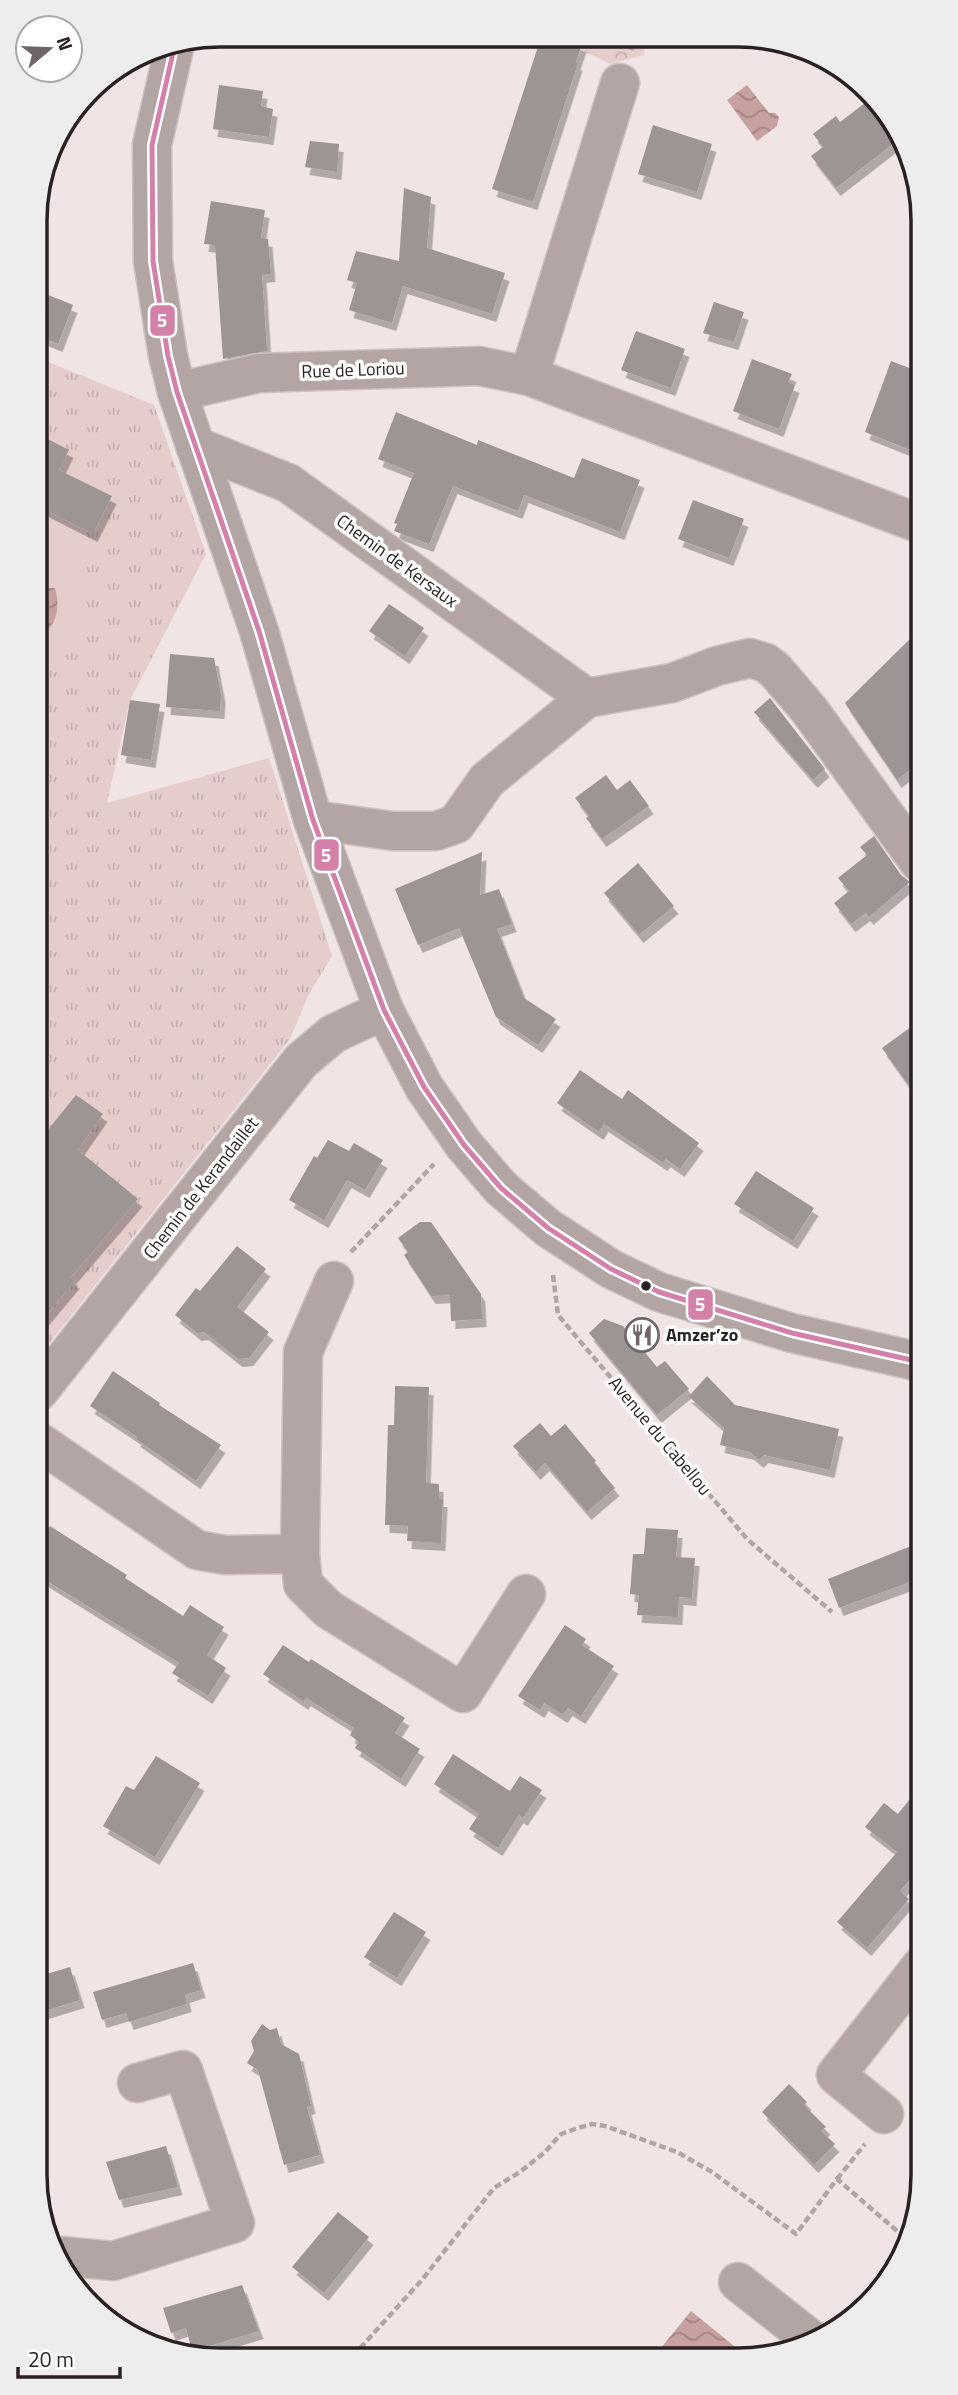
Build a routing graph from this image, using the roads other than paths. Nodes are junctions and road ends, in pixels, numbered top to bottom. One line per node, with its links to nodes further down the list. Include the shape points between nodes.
1 (173, 54): 4 (street, via 152,145 153,248)
2 (620, 83): 3 (street)
3 (529, 376): 4 (street, Rue de Loriou, via 480,366 259,373); 6 (street, Rue de Loriou)
4 (177, 392): 5 (street)
5 (195, 446): 7 (street, Chemin de Kersaux, via 288,483); 8 (street, via 259,631)
6 (911, 520)
7 (587, 698): 8 (street, via 487,780 456,824 436,831 393,831); 9 (street, via 672,683 750,658 766,663 810,711)
8 (313, 820): 10 (street)
9 (911, 850)
10 (384, 1010): 12 (street, via 424,1087 458,1138 501,1188 548,1228 611,1269 659,1292 792,1334); 13 (street, Chemin de Kerandaillet, via 333,1034 301,1061)
11 (334, 1281): 15 (street, via 303,1352)
12 (910, 1360)
13 (47, 1380)
14 (47, 1448): 15 (street, via 197,1550 225,1555)
15 (300, 1554): 16 (street, via 303,1584 328,1609 463,1693)
16 (526, 1594)
17 (910, 1982): 19 (street, via 836,2076)
18 (137, 2083): 20 (street, via 183,2070 235,2223 113,2261)
19 (884, 2114)
20 (68, 2257)
21 (738, 2282): 22 (street)
22 (805, 2335)

